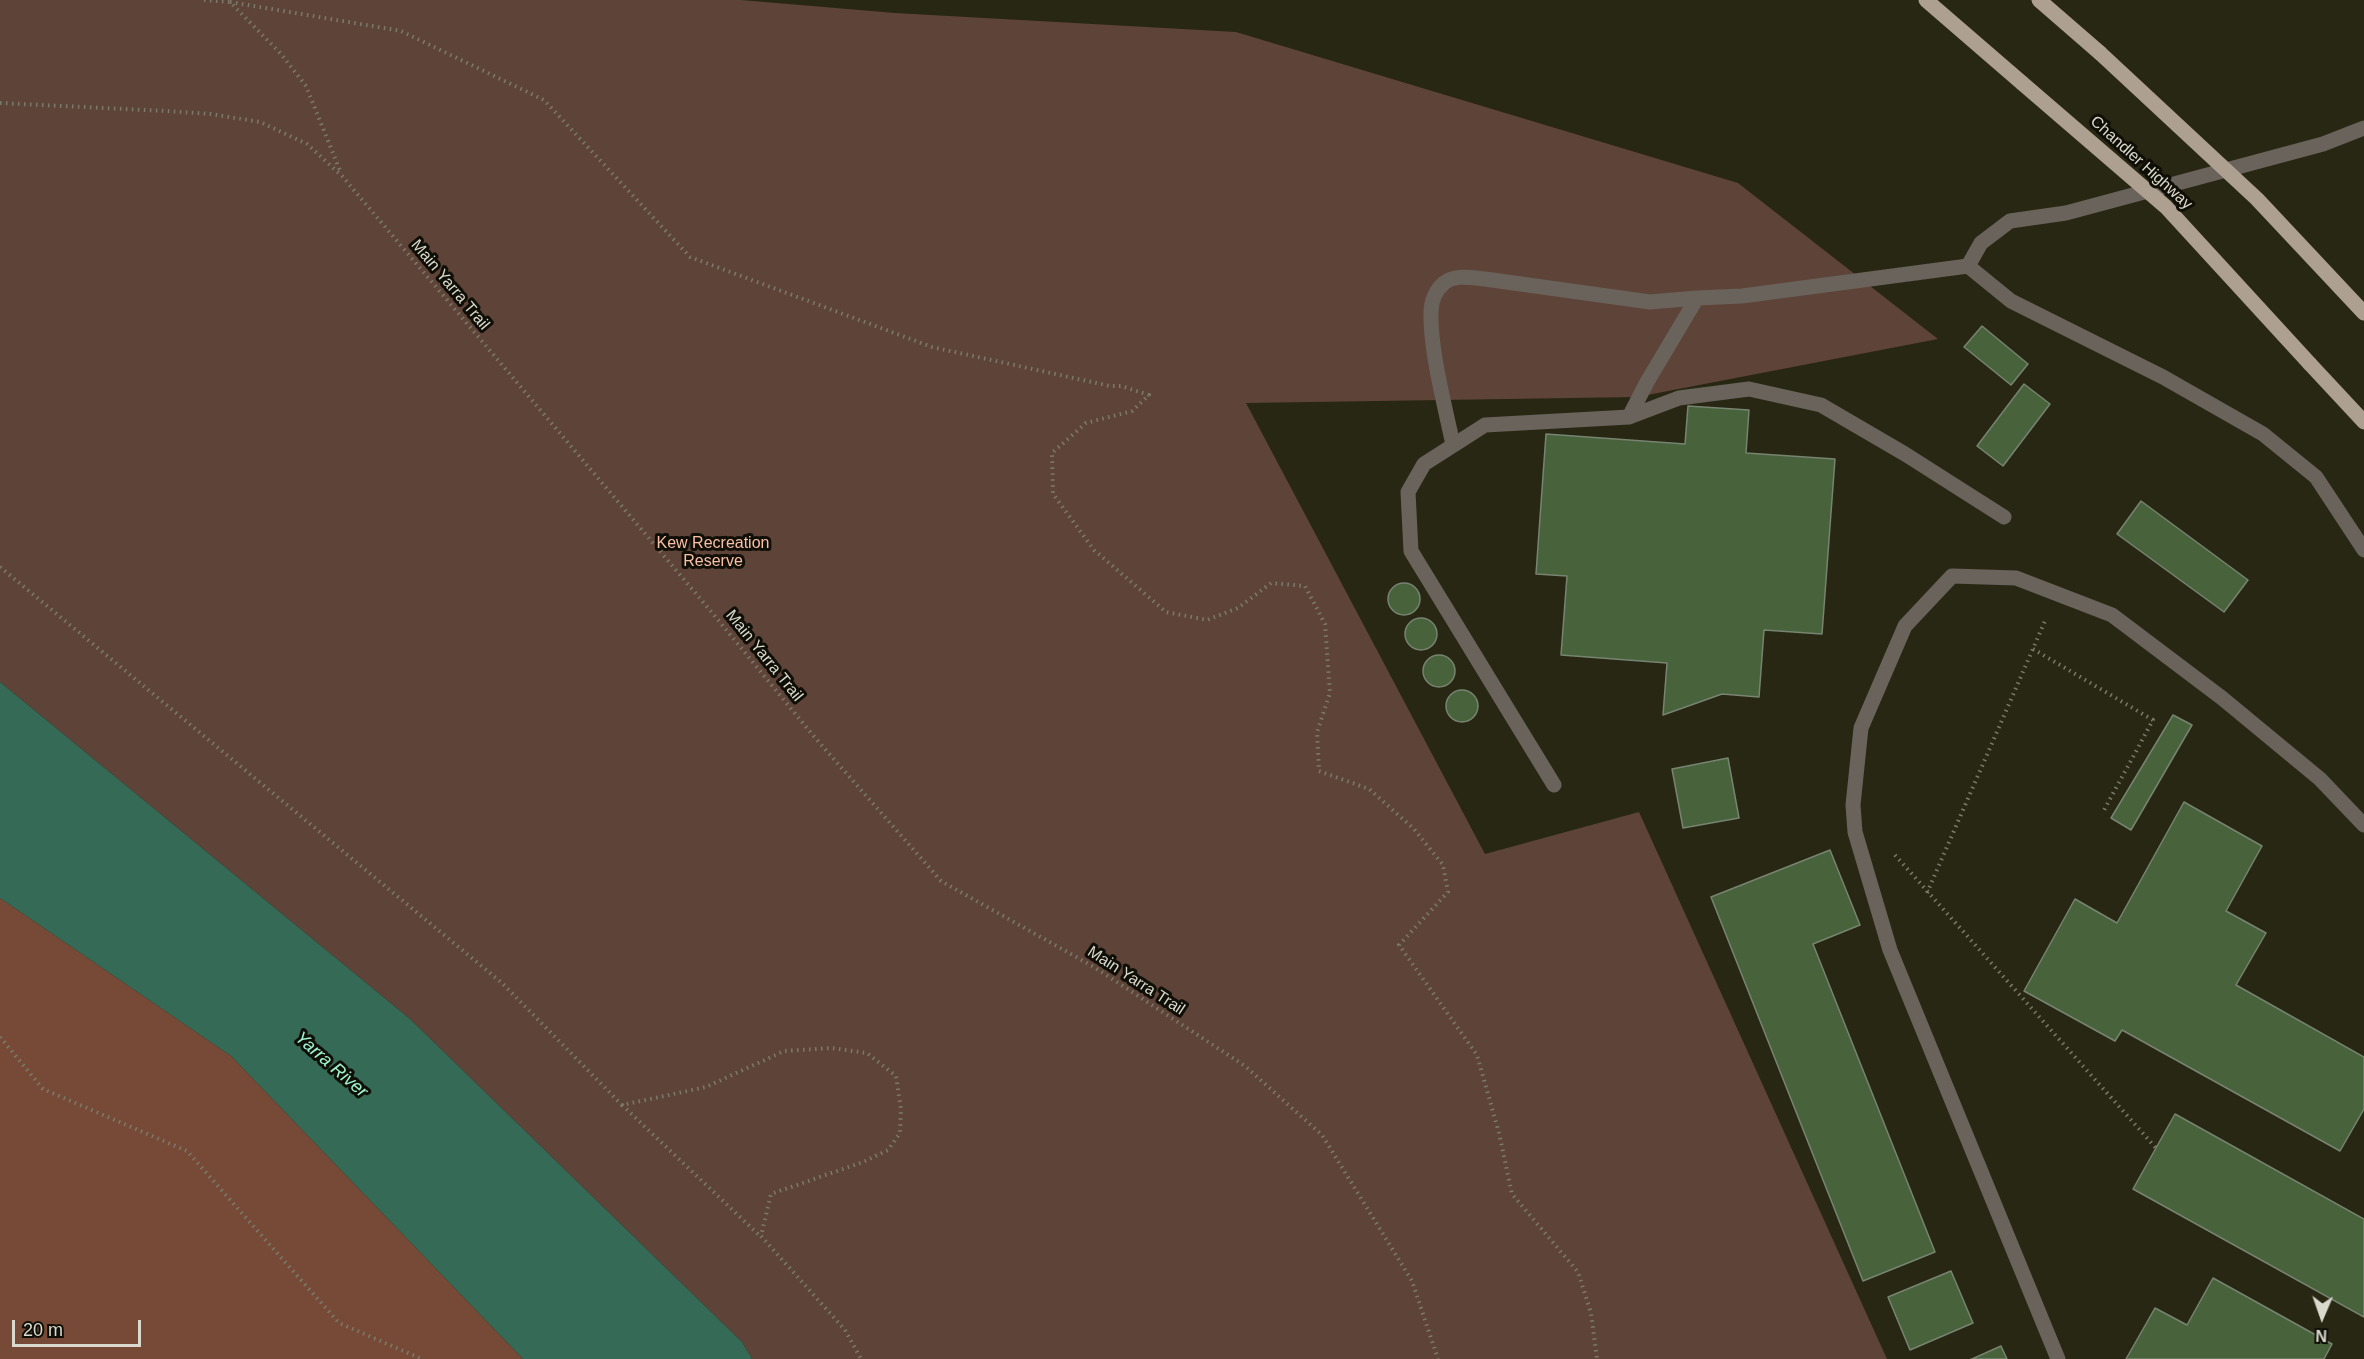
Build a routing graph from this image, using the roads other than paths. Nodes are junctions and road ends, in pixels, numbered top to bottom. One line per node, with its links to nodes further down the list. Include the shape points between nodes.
1 (1926, 0): 8 (main road, Chandler Highway, bridge, via 2166,207)
2 (2038, 0): 6 (main road, bridge, via 2100,52 2257,199)
3 (2364, 128): 4 (lane, via 2323,144 2066,213 2010,221 1981,243)
4 (1968, 266): 5 (lane, via 1742,296); 11 (lane, via 2011,301 2163,377 2263,434 2316,477)
5 (1697, 298): 7 (lane); 9 (lane, via 1650,302 1485,279 1459,277 1446,282 1434,294 1430,310)
6 (2364, 314)
7 (1629, 417): 9 (lane, via 1485,425); 10 (lane, via 1679,398 1749,389 1821,405)
8 (2364, 422)
9 (1453, 445): 12 (lane, via 1424,464 1408,492 1411,551)
10 (2004, 517)
11 (2364, 550)
12 (1554, 785)
13 (2364, 825): 14 (lane, via 2320,779 2112,615 2016,578 1952,576 1905,626 1861,728 1853,805 1855,832 1890,950)
14 (2058, 1359)

